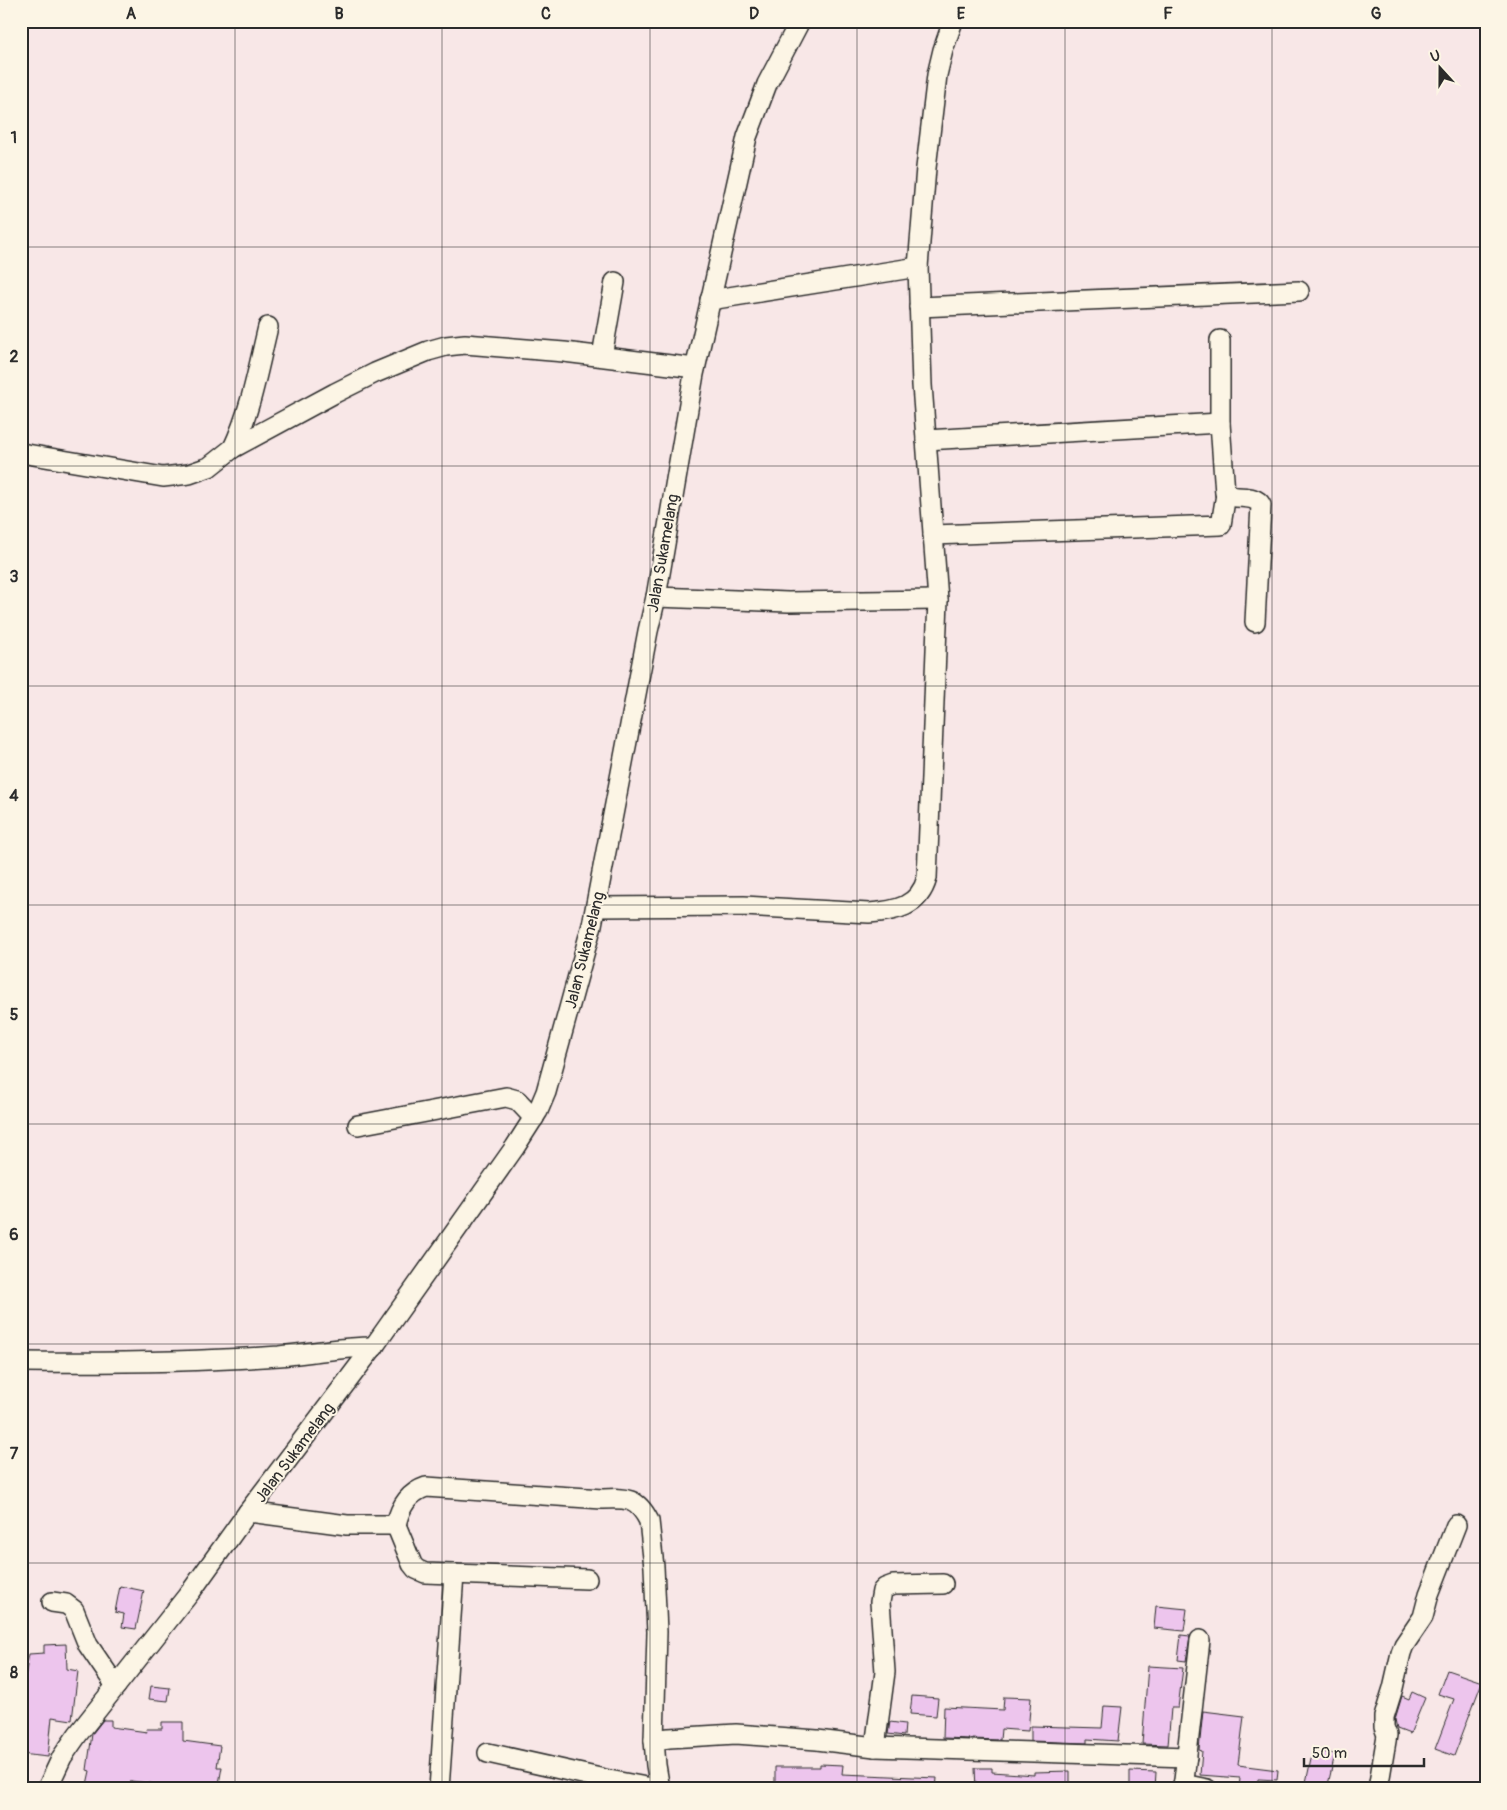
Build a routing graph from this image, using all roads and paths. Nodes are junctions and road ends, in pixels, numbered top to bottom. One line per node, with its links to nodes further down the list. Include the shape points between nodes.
1 (800, 21): 6 (street, Jalan Sukamelang, via 767,84 747,136)
2 (953, 21): 3 (street, via 937,75)
3 (918, 267): 6 (street); 7 (street)
4 (614, 282): 10 (street)
5 (1299, 291): 7 (street)
6 (710, 300): 11 (street, Jalan Sukamelang)
7 (919, 307): 13 (street)
8 (268, 327): 14 (street, via 250,407)
9 (1220, 340): 12 (street)
10 (602, 356): 11 (street); 14 (street, via 465,344 446,346 375,373)
11 (695, 368): 18 (street, Jalan Sukamelang)
12 (1220, 423): 13 (street); 16 (street)
13 (926, 440): 17 (street)
14 (233, 448): 15 (street, via 204,469 164,477)
15 (21, 453)
16 (1226, 494): 17 (street, via 1221,525); 20 (street, via 1255,499 1262,505)
17 (933, 535): 19 (street)
18 (656, 597): 19 (street, via 788,602); 21 (street, Jalan Sukamelang)
19 (938, 600): 21 (street, via 927,878 924,890 915,900 896,909 869,913 744,906)
20 (1255, 622)
21 (596, 907): 22 (street, Jalan Sukamelang, via 546,1092)
22 (536, 1115): 23 (street, via 517,1100 506,1097); 24 (street, Jalan Sukamelang)
23 (358, 1125)
24 (374, 1347): 25 (street, via 148,1363); 26 (street, Jalan Sukamelang)
25 (21, 1362)
26 (248, 1512): 27 (street, via 347,1525); 34 (street, Jalan Sukamelang, via 192,1590)
27 (396, 1525): 29 (street, via 416,1569 425,1573); 35 (street, via 408,1498 426,1488 623,1498 637,1504 649,1521 654,1567 657,1632)
28 (1456, 1525): 44 (street, via 1428,1594 1423,1617 1401,1653 1384,1717 1386,1735)
29 (454, 1574): 30 (street); 41 (street)
30 (587, 1579)
31 (943, 1584): 36 (street, via 893,1584 882,1591 885,1672)
32 (52, 1602): 34 (street, via 66,1604 74,1610 88,1645)
33 (1200, 1640): 38 (street)
34 (116, 1686): 40 (street, Jalan Sukamelang, via 62,1757)
35 (654, 1740): 36 (street, via 736,1734); 42 (street)
36 (875, 1747): 38 (street)
37 (488, 1753): 42 (street)
38 (1187, 1757): 39 (street)
39 (1183, 1786): 43 (street)
40 (47, 1789)
41 (439, 1789)
42 (658, 1789)
43 (1207, 1789)
44 (1378, 1789)

